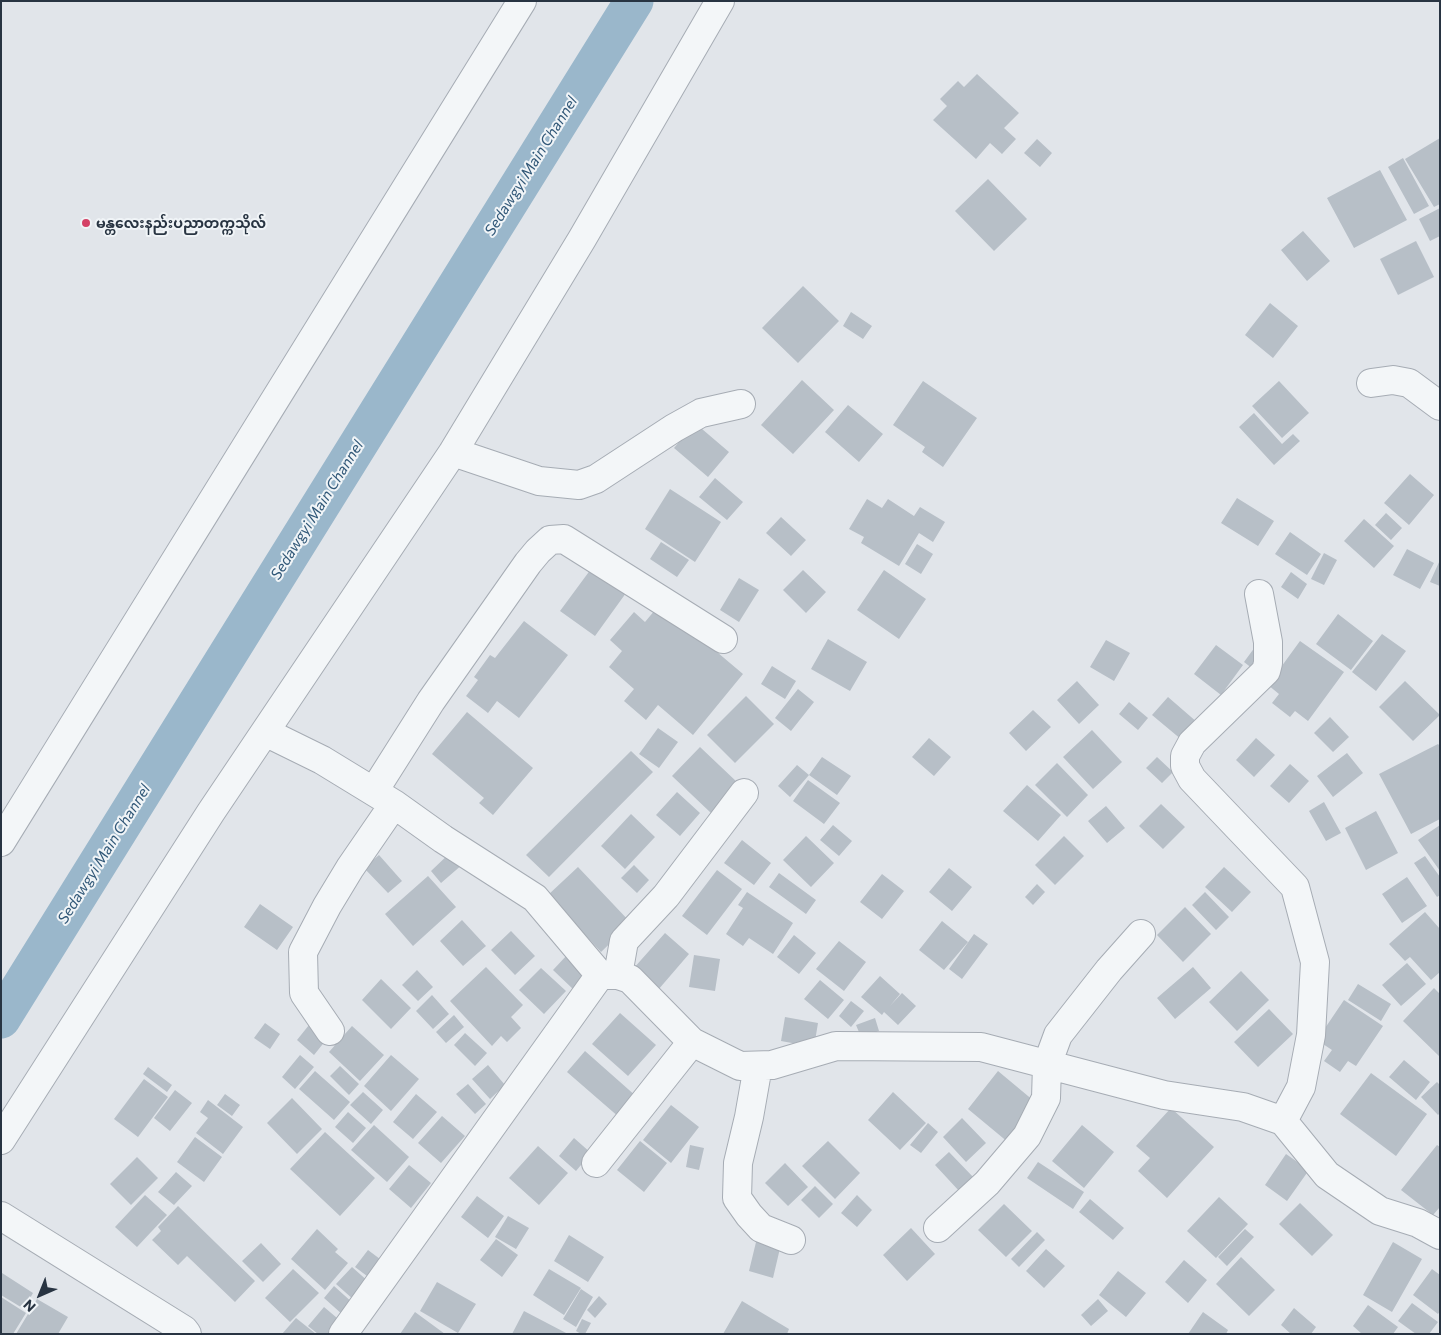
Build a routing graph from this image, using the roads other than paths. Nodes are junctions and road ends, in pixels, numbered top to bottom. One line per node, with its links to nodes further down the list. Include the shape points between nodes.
1 (522, 1): 12 (street)
2 (720, 1): 6 (street)
3 (1371, 383): 5 (street, via 1393,380 1409,383)
4 (741, 404): 6 (street, via 701,413 596,479 579,485 539,481)
5 (1440, 406)
6 (453, 452): 9 (street)
7 (1259, 594): 19 (street, via 1268,642 1266,671 1192,743 1185,756 1185,766 1192,779 1295,886 1315,962 1311,1035 1301,1086)
8 (723, 639): 11 (street, via 564,539 550,540 528,563 431,701)
9 (265, 732): 11 (street, via 322,760); 20 (street)
10 (744, 793): 14 (street, via 666,896 624,941)
11 (384, 798): 14 (street, via 536,898); 15 (street, via 303,952 304,993)
12 (1, 842)
13 (1141, 934): 17 (street, via 1058,1036)
14 (609, 975): 16 (street, via 630,979); 27 (street)
15 (330, 1031)
16 (692, 1042): 18 (street, via 740,1066); 21 (street)
17 (1046, 1065): 18 (street, via 981,1047 836,1046 772,1065); 19 (street, via 1164,1095 1243,1107); 23 (street, via 1046,1098 1027,1136 987,1183)
18 (758, 1066): 25 (street, via 738,1163 737,1198 761,1228)
19 (1283, 1121): 24 (street, via 1327,1175 1380,1211 1418,1223)
20 (1, 1140)
21 (596, 1163)
22 (1, 1216): 26 (street)
23 (938, 1228)
24 (1440, 1235)
25 (791, 1240)
26 (187, 1334)
27 (342, 1334)

